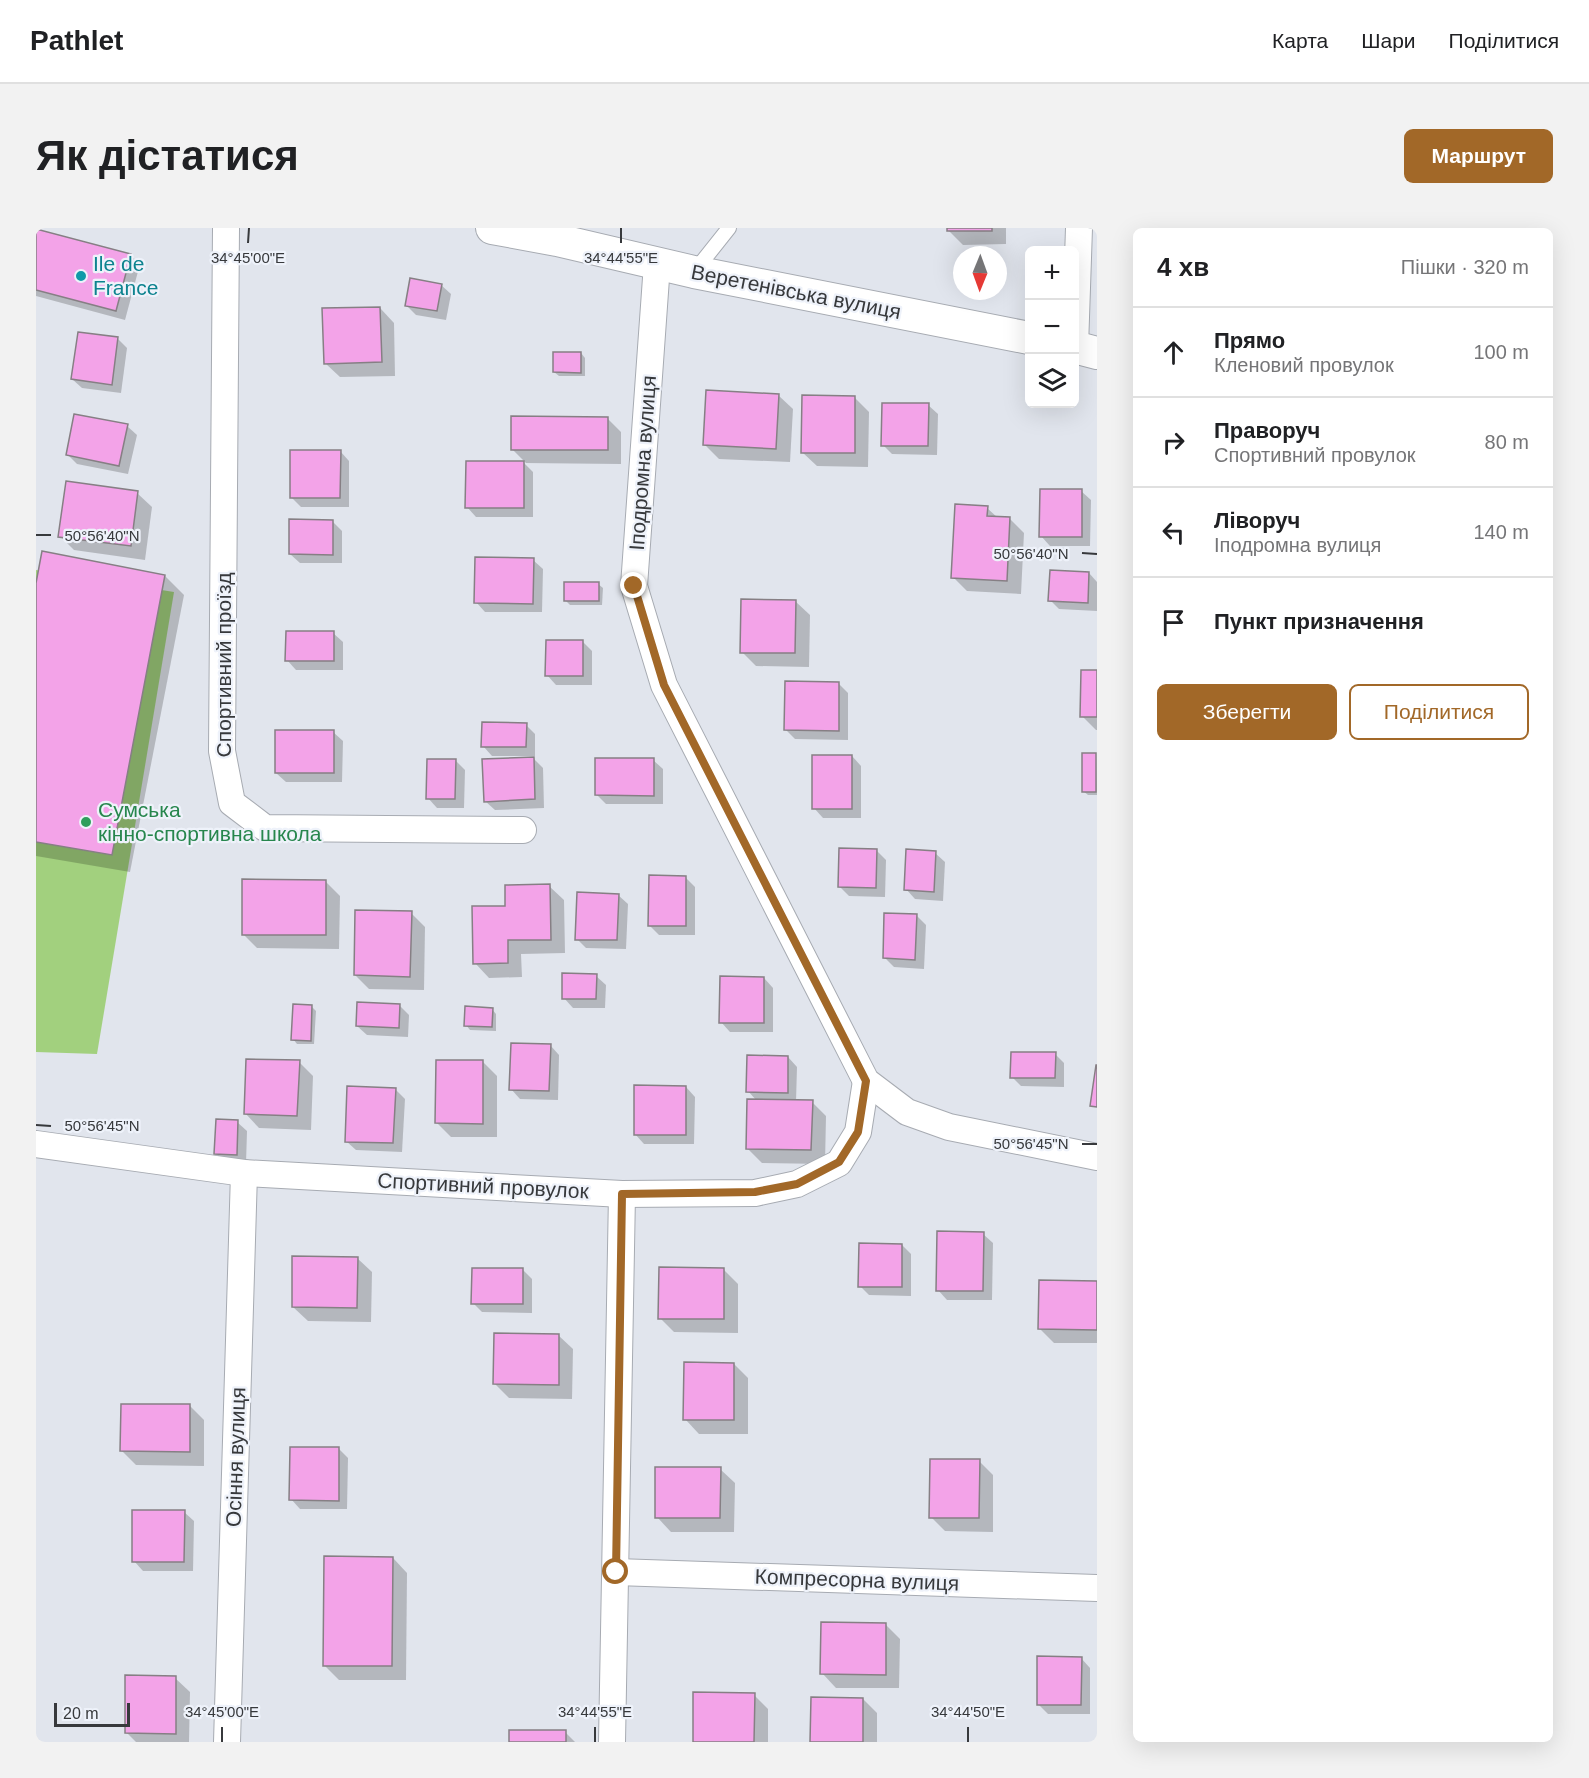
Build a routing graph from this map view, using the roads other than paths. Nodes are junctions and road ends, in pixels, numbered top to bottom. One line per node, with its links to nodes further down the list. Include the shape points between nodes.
1 (226, 228): 12 (street, Спортивний проїзд, via 222,752 232,803 265,828)
2 (492, 228): 5 (street, Веретенівська вулиця)
3 (729, 228): 7 (lane)
4 (1079, 228): 8 (street)
5 (558, 234): 6 (street, Веретенівська вулиця)
6 (657, 264): 7 (street, Веретенівська вулиця); 13 (street, Іподромна вулиця, via 634,586 664,685)
7 (694, 272): 9 (street, Веретенівська вулиця)
8 (1077, 300)
9 (1025, 337)
10 (1079, 348): 11 (street)
11 (1097, 353)
12 (523, 830)
13 (866, 1081): 15 (street, Іподромна вулиця, via 907,1112 949,1127); 17 (street, Спортивний провулок, via 858,1132 839,1162 797,1184 755,1192)
14 (36, 1144): 16 (street, Спортивний провулок)
15 (1097, 1157)
16 (244, 1173): 17 (street, Спортивний провулок); 20 (street, Осіння вулиця)
17 (622, 1194): 18 (street)
18 (616, 1572): 19 (street, Компресорна вулиця); 21 (street)
19 (1097, 1588)
20 (227, 1742)
21 (612, 1742)

